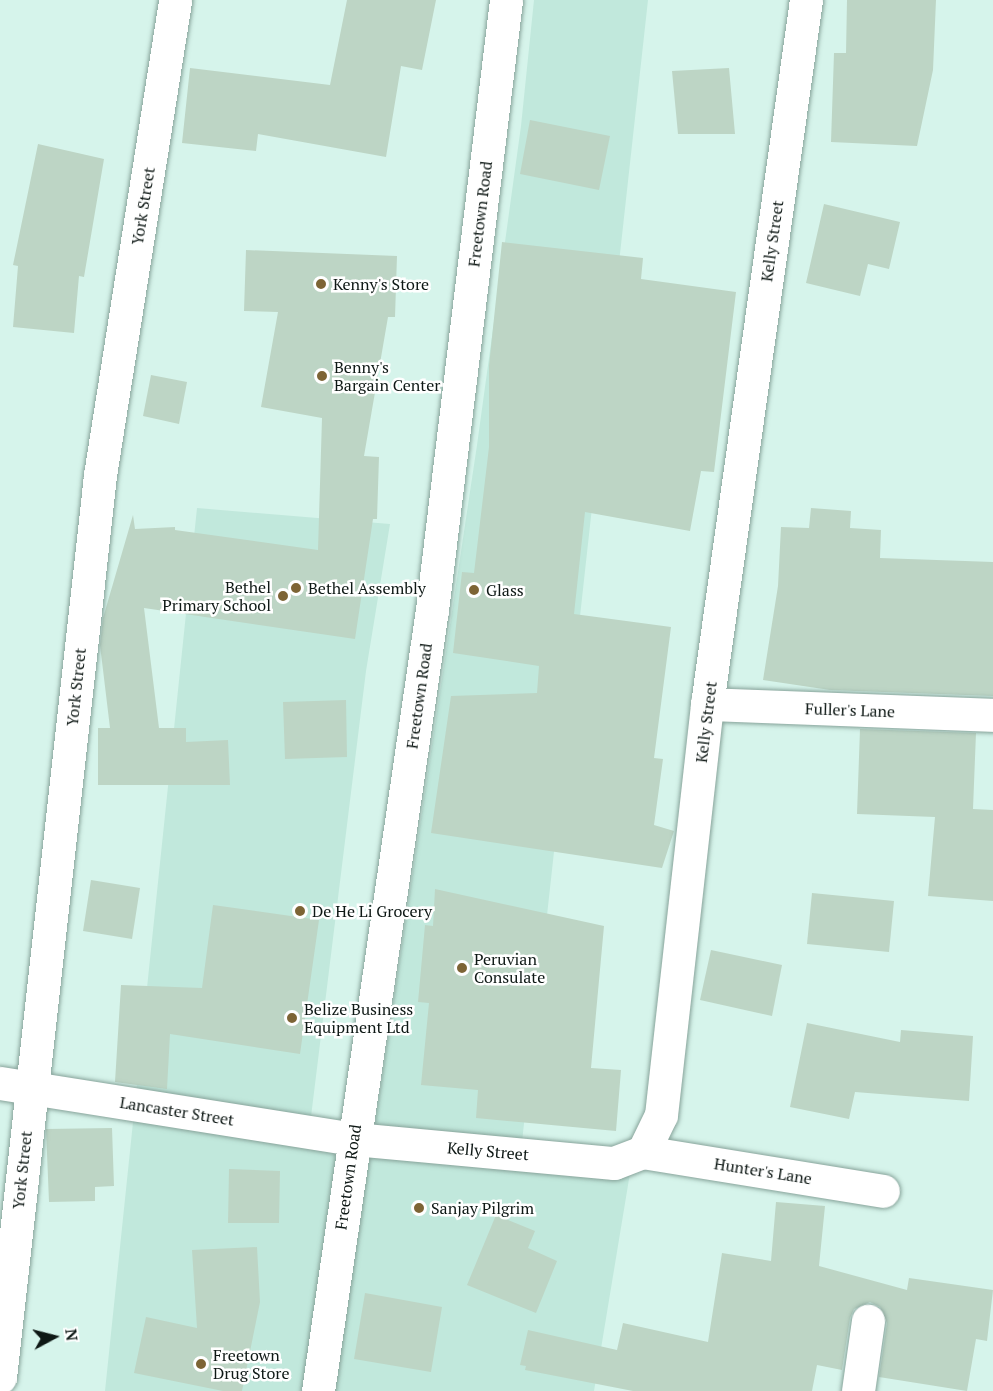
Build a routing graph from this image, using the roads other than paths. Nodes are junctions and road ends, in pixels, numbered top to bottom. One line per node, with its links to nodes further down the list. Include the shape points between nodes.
1 (176, 0): 6 (street, York Street, via 100,475)
2 (506, 0): 7 (street, Freetown Road, via 432,610)
3 (806, 0): 4 (street, Kelly Street)
4 (707, 704): 5 (street, Fuller's Lane); 8 (street, Kelly Street, via 661,1115)
5 (993, 716)
6 (15, 1086): 7 (street, Lancaster Street); 11 (street, York Street)
7 (354, 1139): 8 (street, Kelly Street, via 614,1163); 12 (street, Freetown Road)
8 (643, 1152): 9 (street, Hunter's Lane)
9 (884, 1191)
10 (868, 1321): 13 (street)
11 (0, 1377)
12 (318, 1391)
13 (858, 1391)

